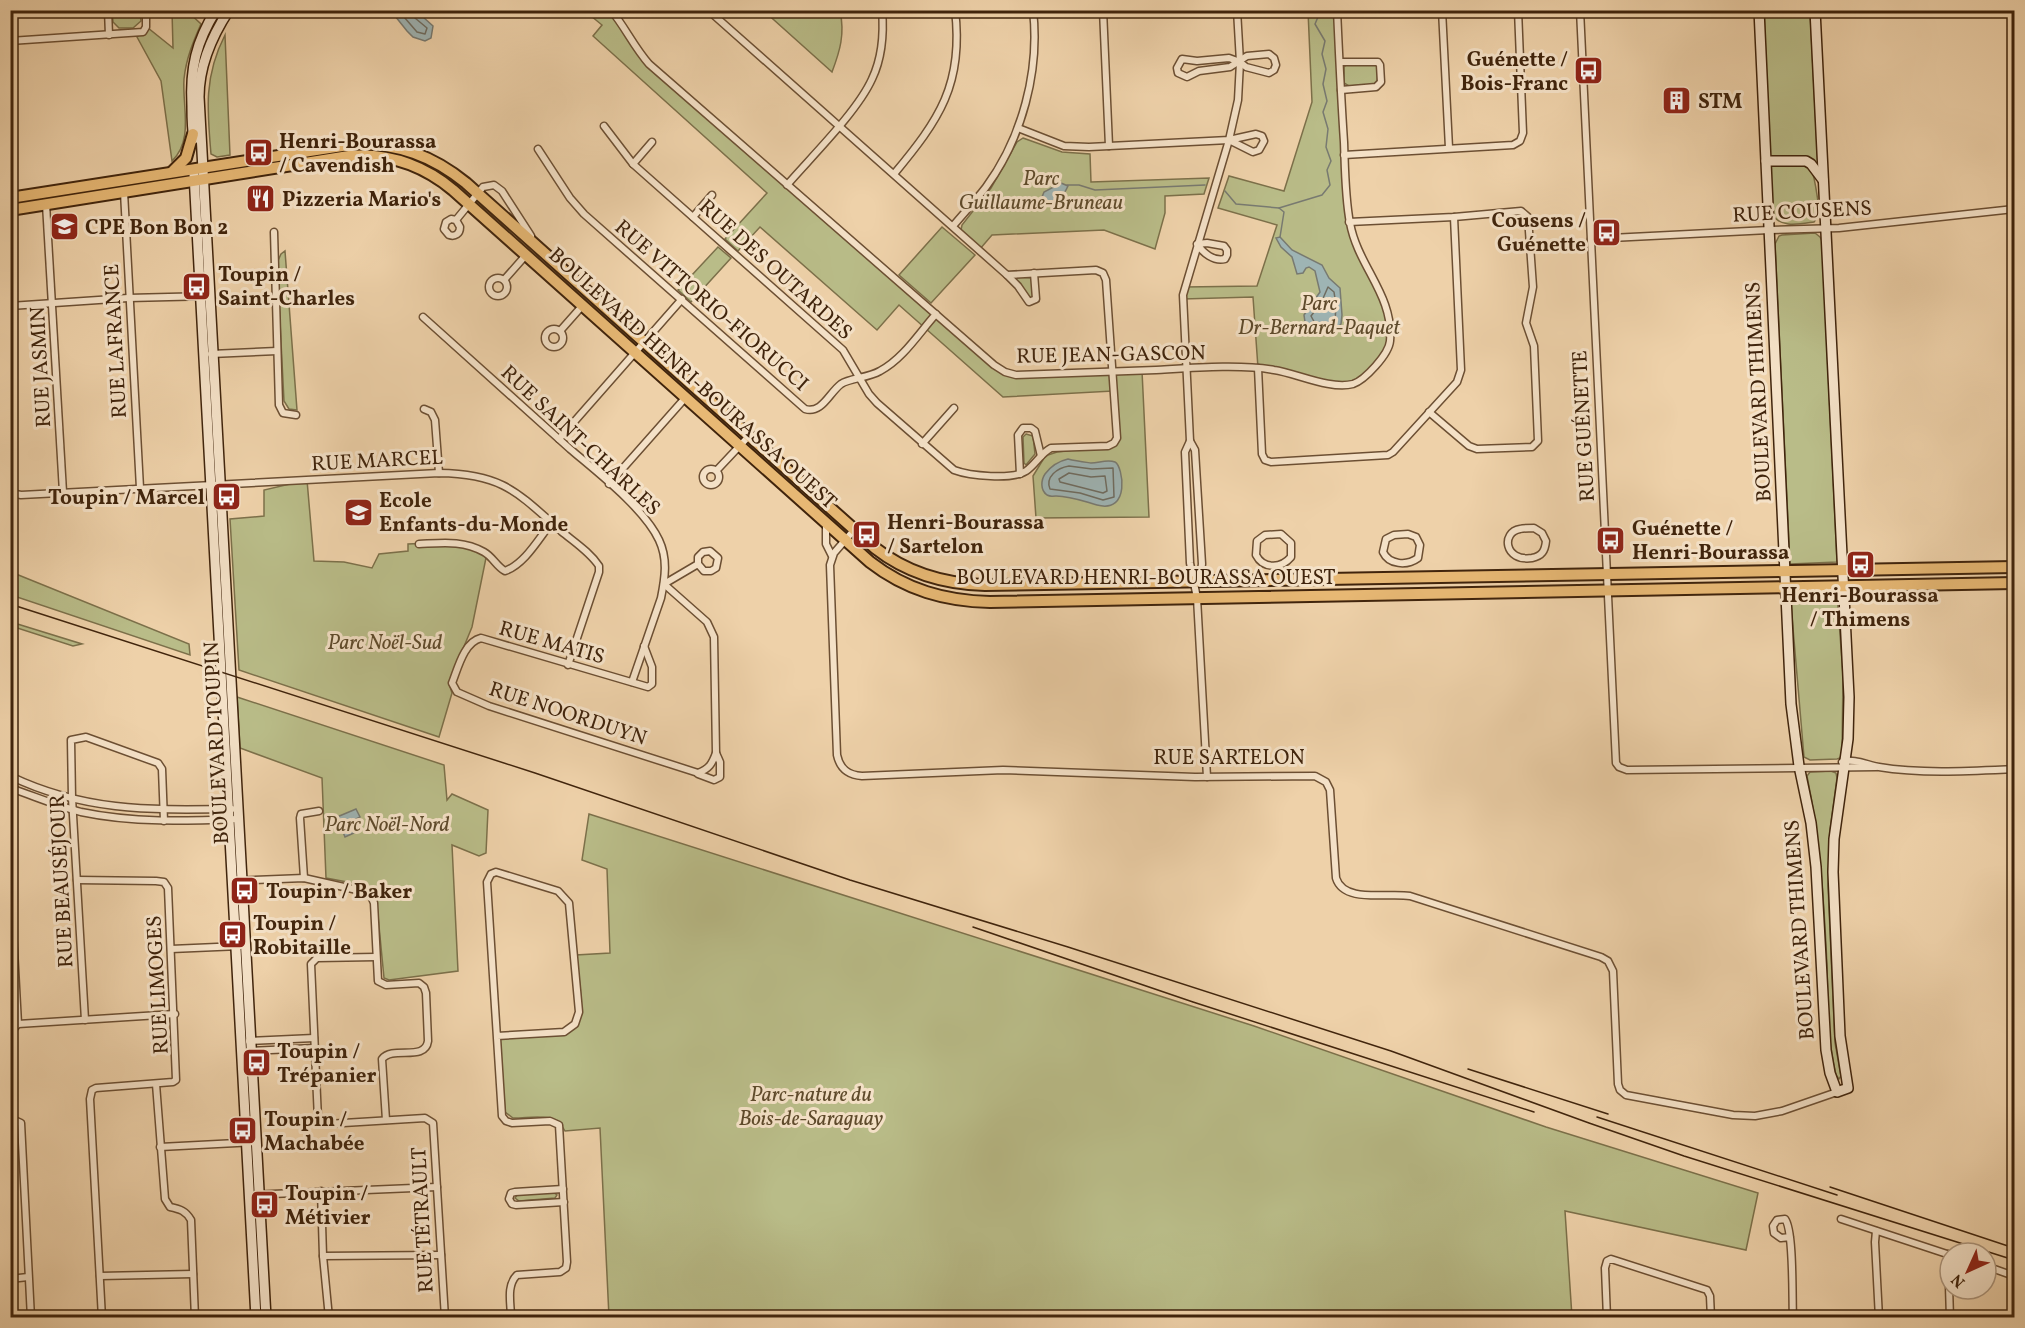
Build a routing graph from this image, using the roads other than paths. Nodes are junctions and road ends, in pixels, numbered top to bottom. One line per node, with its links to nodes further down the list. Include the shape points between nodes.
1 (108, 10): 18 (street)
2 (146, 10): 18 (street, via 146,27 142,32)
3 (216, 10): 26 (street, via 192,67)
4 (229, 10): 35 (street, via 212,40 200,81)
5 (611, 10): 40 (street, RUE JEAN-GASCON, via 649,64)
6 (708, 10): 23 (street)
7 (882, 10): 23 (street, via 881,49 872,80)
8 (955, 10): 37 (street, via 956,64 948,94 924,138)
9 (1033, 10): 25 (street, via 1035,55)
10 (1103, 10): 29 (street)
11 (1237, 10): 20 (street)
12 (1337, 10): 21 (street, RUE JEAN-GASCON)
13 (1442, 10): 30 (street)
14 (1518, 10): 30 (street, via 1523,133 1520,141 1513,145)
15 (1580, 10): 57 (street, RUE GUÉNETTE)
16 (1759, 10): 33 (street, BOULEVARD THIMENS)
17 (1815, 10): 39 (street, BOULEVARD THIMENS)
18 (109, 35): 19 (street)
19 (10, 41)
20 (1240, 62): 20 (street, via 1269,73 1276,65 1269,54); 20 (street, via 1229,58 1182,59 1177,68 1178,73 1187,77); 27 (street, via 1238,100)
21 (1340, 62): 22 (street, RUE JEAN-GASCON); 22 (street, via 1378,62 1381,82 1376,87)
22 (1341, 90): 32 (street, RUE JEAN-GASCON)
23 (839, 125): 37 (street); 40 (street)
24 (604, 126): 34 (street, RUE DES OUTARDES)
25 (1018, 128): 29 (street, via 1064,146); 53 (street, via 987,185)
26 (193, 134): 35 (street); 36 (main road, via 186,158)
27 (1229, 140): 27 (street, via 1252,152 1259,150 1264,141 1256,134); 29 (street); 58 (street)
28 (652, 142): 34 (street)
29 (1109, 146)
30 (1449, 148): 32 (street)
31 (538, 149): 66 (street, RUE VITTORIO-FIORUCCI, via 584,214)
32 (1344, 155): 52 (street, RUE JEAN-GASCON)
33 (1766, 161): 39 (street, via 1806,161); 55 (street, BOULEVARD THIMENS)
34 (633, 164): 49 (street, RUE DES OUTARDES)
35 (198, 167): 36 (main road, BOULEVARD HENRI-BOURASSA OUEST); 38 (street, BOULEVARD TOUPIN); 42 (main road, BOULEVARD HENRI-BOURASSA OUEST, via 373,144 402,148 430,158)
36 (173, 171): 44 (main road, BOULEVARD HENRI-BOURASSA OUEST)
37 (894, 174): 53 (street)
38 (199, 180): 41 (main road, BOULEVARD HENRI-BOURASSA OUEST); 46 (main road, BOULEVARD HENRI-BOURASSA OUEST, via 343,157 375,156 421,168); 64 (street, BOULEVARD TOUPIN)
39 (1823, 180): 54 (street, BOULEVARD THIMENS)
40 (787, 185): 70 (street, RUE JEAN-GASCON)
41 (124, 192): 45 (main road, BOULEVARD HENRI-BOURASSA OUEST); 65 (street, RUE LAFRANCE)
42 (478, 193): 46 (street); 59 (main road, BOULEVARD HENRI-BOURASSA OUEST); 59 (street, BOULEVARD HENRI-BOURASSA OUEST, via 488,185 499,188)
43 (712, 195): 49 (street)
44 (10, 198)
45 (46, 204): 48 (main road, BOULEVARD HENRI-BOURASSA OUEST); 67 (street, RUE JASMIN)
46 (470, 204): 51 (street); 60 (main road, BOULEVARD HENRI-BOURASSA OUEST)
47 (2014, 209): 54 (street, RUE COUSENS)
48 (10, 210)
49 (693, 217): 80 (street, RUE DES OUTARDES, via 843,350)
50 (1454, 217): 52 (street); 84 (street, via 1461,370 1457,382); 84 (street, via 1521,211 1528,217 1533,287 1527,323 1534,346 1538,441 1532,447 1477,449)
51 (456, 220)
52 (1349, 222): 78 (street, RUE JEAN-GASCON, via 1360,257 1389,311 1387,352 1362,380 1352,384 1302,379)
53 (953, 226): 62 (street)
54 (1826, 228): 55 (street, RUE COUSENS); 112 (street, BOULEVARD THIMENS)
55 (1769, 230): 57 (street, RUE COUSENS); 111 (street, BOULEVARD THIMENS)
56 (274, 232): 74 (street)
57 (1591, 239): 113 (street, RUE GUÉNETTE)
58 (1197, 244): 58 (street, via 1203,252 1220,260 1227,255 1224,246); 77 (street, via 1183,295)
59 (537, 247): 73 (main road, BOULEVARD HENRI-BOURASSA OUEST)
60 (527, 255): 63 (street); 68 (main road, BOULEVARD HENRI-BOURASSA OUEST)
61 (1034, 273): 62 (street); 62 (street, via 1036,300 1029,302); 79 (street, via 1103,273)
62 (1007, 275)
63 (504, 280)
64 (205, 296): 65 (street); 76 (street, BOULEVARD TOUPIN)
65 (128, 298): 67 (street); 97 (street, RUE LAFRANCE)
66 (682, 299): 73 (street); 80 (street, RUE VITTORIO-FIORUCCI, via 805,409 818,408 846,381)
67 (53, 304): 69 (street); 98 (street, RUE JASMIN)
68 (583, 305): 72 (street); 75 (main road, BOULEVARD HENRI-BOURASSA OUEST)
69 (10, 306)
70 (936, 314): 79 (street, RUE JEAN-GASCON, via 1005,372); 80 (street, RUE VITTORIO-FIORUCCI, via 898,357)
71 (423, 317): 87 (street, RUE SAINT-CHARLES)
72 (560, 331)
73 (645, 343): 75 (street); 86 (main road, BOULEVARD HENRI-BOURASSA OUEST)
74 (277, 351): 76 (street); 85 (street, via 280,410)
75 (636, 352): 81 (main road, BOULEVARD HENRI-BOURASSA OUEST); 87 (street)
76 (208, 354): 96 (street, BOULEVARD TOUPIN)
77 (1186, 368): 78 (street, RUE JEAN-GASCON); 79 (street, RUE JEAN-GASCON); 88 (street)
78 (1258, 368): 84 (street, via 1262,454 1271,462 1388,454)
79 (1112, 372): 91 (street, via 1117,438 1114,443 1051,448)
80 (861, 379): 89 (street, RUE DES OUTARDES, via 877,403)
81 (686, 397): 90 (main road, BOULEVARD HENRI-BOURASSA OUEST); 95 (street)
82 (954, 408): 89 (street)
83 (424, 409): 93 (street, via 435,420)
84 (1430, 412)
85 (296, 415)
86 (748, 436): 90 (street); 102 (main road, BOULEVARD HENRI-BOURASSA OUEST)
87 (559, 439): 95 (street, RUE SAINT-CHARLES)
88 (1190, 441): 117 (street, via 1195,450 1202,564); 117 (street, via 1185,452 1190,563)
89 (922, 444): 94 (street, RUE DES OUTARDES, via 965,474)
90 (740, 445): 92 (street); 100 (main road, BOULEVARD HENRI-BOURASSA OUEST)
91 (1041, 456): 94 (street); 94 (street, via 1035,431 1023,428 1018,435)
92 (717, 470)
93 (439, 473): 96 (street, RUE MARCEL); 101 (street, RUE MARCEL, via 467,474 504,485)
94 (1020, 474)
95 (609, 484): 119 (street, RUE SAINT-CHARLES, via 653,529 664,554)
96 (215, 485): 97 (street, RUE MARCEL); 139 (street, BOULEVARD TOUPIN)
97 (140, 488): 98 (street, RUE MARCEL)
98 (63, 492): 99 (street, RUE MARCEL)
99 (10, 493)
100 (824, 521): 103 (main road, BOULEVARD HENRI-BOURASSA OUEST); 105 (street, RUE SARTELON, via 826,544)
101 (552, 522): 104 (street, via 520,562 505,570 487,553 470,545); 126 (street, RUE MARCEL, via 599,566)
102 (854, 530): 103 (street); 117 (main road, BOULEVARD HENRI-BOURASSA OUEST, via 897,563 925,576 959,584)
103 (845, 540): 105 (street); 123 (main road, BOULEVARD HENRI-BOURASSA OUEST, via 897,580 951,599 990,602)
104 (419, 544)
105 (832, 556): 134 (street, RUE SARTELON, via 837,755 848,773 862,776 1005,770)
106 (1527, 558): 106 (street, via 1542,554 1546,541 1538,530 1519,529 1509,537 1508,547 1514,555); 114 (street)
107 (1401, 563): 107 (street, via 1414,561 1420,554 1420,545 1412,535 1394,535 1384,543 1383,552 1388,560); 115 (street)
108 (698, 564): 119 (street)
109 (1275, 566): 109 (street, BOULEVARD HENRI-BOURASSA OUEST, via 1284,564 1292,553 1289,539 1281,534 1265,535 1255,550 1265,565); 116 (street, BOULEVARD HENRI-BOURASSA OUEST)
110 (2014, 567): 112 (main road, BOULEVARD HENRI-BOURASSA OUEST)
111 (1784, 570): 112 (main road, BOULEVARD HENRI-BOURASSA OUEST); 113 (main road, BOULEVARD HENRI-BOURASSA OUEST); 121 (street, BOULEVARD THIMENS)
112 (1843, 570): 120 (street, BOULEVARD THIMENS)
113 (1607, 574): 114 (main road, BOULEVARD HENRI-BOURASSA OUEST); 122 (street, RUE GUÉNETTE)
114 (1529, 575): 115 (main road, BOULEVARD HENRI-BOURASSA OUEST)
115 (1401, 578): 116 (main road, BOULEVARD HENRI-BOURASSA OUEST)
116 (1275, 579): 117 (main road, BOULEVARD HENRI-BOURASSA OUEST)
117 (1197, 581): 123 (street)
118 (2014, 583): 120 (main road, BOULEVARD HENRI-BOURASSA OUEST)
119 (664, 584): 124 (street, RUE SAINT-CHARLES); 128 (street, RUE NOORDUYN, via 711,629 714,637)
120 (1844, 586): 121 (main road, BOULEVARD HENRI-BOURASSA OUEST); 129 (street, BOULEVARD THIMENS, via 1849,705)
121 (1785, 587): 122 (main road, BOULEVARD HENRI-BOURASSA OUEST); 130 (street, BOULEVARD THIMENS, via 1791,704)
122 (1607, 590): 123 (main road, BOULEVARD HENRI-BOURASSA OUEST); 130 (street, RUE GUÉNETTE, via 1615,756 1619,767 1633,770)
123 (1197, 598): 134 (street)
124 (644, 646): 127 (street, RUE SAINT-CHARLES); 127 (street, RUE MATIS, via 654,677 652,684 648,687)
125 (460, 664): 126 (street, RUE MATIS, via 470,645 481,638); 132 (street, RUE NOORDUYN, via 452,683 457,692 489,706)
126 (568, 665): 127 (street, RUE MATIS)
127 (632, 682)
128 (716, 753): 132 (street, via 711,765); 132 (street, RUE NOORDUYN, via 720,777 714,780)
129 (1841, 765): 130 (street, RUE GUÉNETTE); 131 (street, RUE GUÉNETTE, via 1925,770); 159 (street, BOULEVARD THIMENS, via 1833,880 1840,1036)
130 (1799, 766): 160 (street, BOULEVARD THIMENS, via 1816,867 1827,1055)
131 (2014, 769)
132 (698, 773)
133 (11, 776): 135 (street); 136 (street)
134 (1207, 777): 160 (street, RUE SARTELON, via 1307,775 1324,780 1331,793 1336,879 1346,892 1410,896 1606,960 1612,971 1618,1084 1628,1096 1755,1116 1777,1113)
135 (10, 787): 137 (street)
136 (72, 798): 137 (street, RUE BEAUSÉJOUR); 138 (street, via 105,806); 138 (street, RUE BEAUSÉJOUR, via 71,740 86,737 158,763 162,769)
137 (73, 809): 142 (street); 145 (street, RUE BEAUSÉJOUR)
138 (163, 809): 139 (street); 142 (street)
139 (233, 809): 141 (street, BOULEVARD TOUPIN)
140 (319, 811): 144 (street, via 305,812 300,818)
141 (234, 820): 142 (street); 146 (street, BOULEVARD TOUPIN)
142 (164, 821)
143 (10, 875): 152 (street)
144 (304, 878): 146 (street); 149 (street, via 369,894 374,903)
145 (77, 880): 148 (street, RUE LIMOGES, via 164,882 168,888); 151 (street, RUE BEAUSÉJOUR)
146 (237, 881): 147 (street, BOULEVARD TOUPIN)
147 (241, 946): 148 (street); 156 (street, BOULEVARD TOUPIN)
148 (171, 949): 150 (street, RUE LIMOGES)
149 (376, 957): 155 (street, via 317,958 311,964); 162 (street, via 380,983 419,983 426,993 427,1047 422,1051 388,1054 382,1059)
150 (175, 1014): 151 (street); 158 (street, RUE LIMOGES, via 176,1080)
151 (85, 1020): 152 (street)
152 (18, 1024): 153 (street)
153 (10, 1034)
154 (497, 1036): 154 (street, via 564,1032 575,1024 579,1012 569,903 565,896 496,872 487,882); 166 (street, via 502,1116 512,1123 550,1121 559,1125)
155 (314, 1038): 156 (street); 157 (street)
156 (246, 1046): 157 (street); 163 (street, BOULEVARD TOUPIN)
157 (315, 1048): 162 (street, via 318,1119 327,1125)
158 (156, 1084): 164 (street, RUE LIMOGES); 180 (street, via 92,1090)
159 (1848, 1088): 160 (street, RUE SARTELON)
160 (1837, 1092)
161 (10, 1118): 181 (street, via 21,1123)
162 (386, 1120): 165 (street, RUE TÉTRAULT, via 431,1120)
163 (252, 1143): 164 (street); 168 (street, BOULEVARD TOUPIN); 169 (street, BOULEVARD TOUPIN)
164 (160, 1147): 178 (street, RUE LIMOGES, via 166,1204 181,1209 191,1220)
165 (437, 1187): 167 (street); 176 (street, RUE TÉTRAULT)
166 (563, 1189): 170 (street); 170 (street, via 515,1192 508,1199 516,1205)
167 (321, 1191): 168 (street); 175 (street)
168 (260, 1195): 169 (street); 188 (street, BOULEVARD TOUPIN)
169 (250, 1196): 187 (street, BOULEVARD TOUPIN)
170 (564, 1203): 191 (street, via 566,1268 560,1272 517,1275 510,1288)
171 (1841, 1219): 172 (street)
172 (1876, 1231): 174 (street); 195 (street)
173 (1790, 1237): 194 (street)
174 (1938, 1251)
175 (323, 1256): 176 (street); 189 (street)
176 (441, 1256): 190 (street, RUE TÉTRAULT)
177 (1998, 1270): 179 (street)
178 (193, 1274): 180 (street); 186 (street, RUE LIMOGES)
179 (2014, 1275)
180 (100, 1276): 185 (street)
181 (28, 1277): 182 (street); 184 (street)
182 (10, 1280)
183 (1950, 1301): 196 (street)
184 (31, 1317)
185 (102, 1317)
186 (195, 1317)
187 (256, 1317)
188 (266, 1317)
189 (329, 1317)
190 (445, 1317)
191 (511, 1317)
192 (1607, 1317): 193 (street, via 1605,1270 1607,1261 1615,1259 1707,1290)
193 (1711, 1317)
194 (1793, 1317)
195 (1879, 1317)
196 (1950, 1317)

